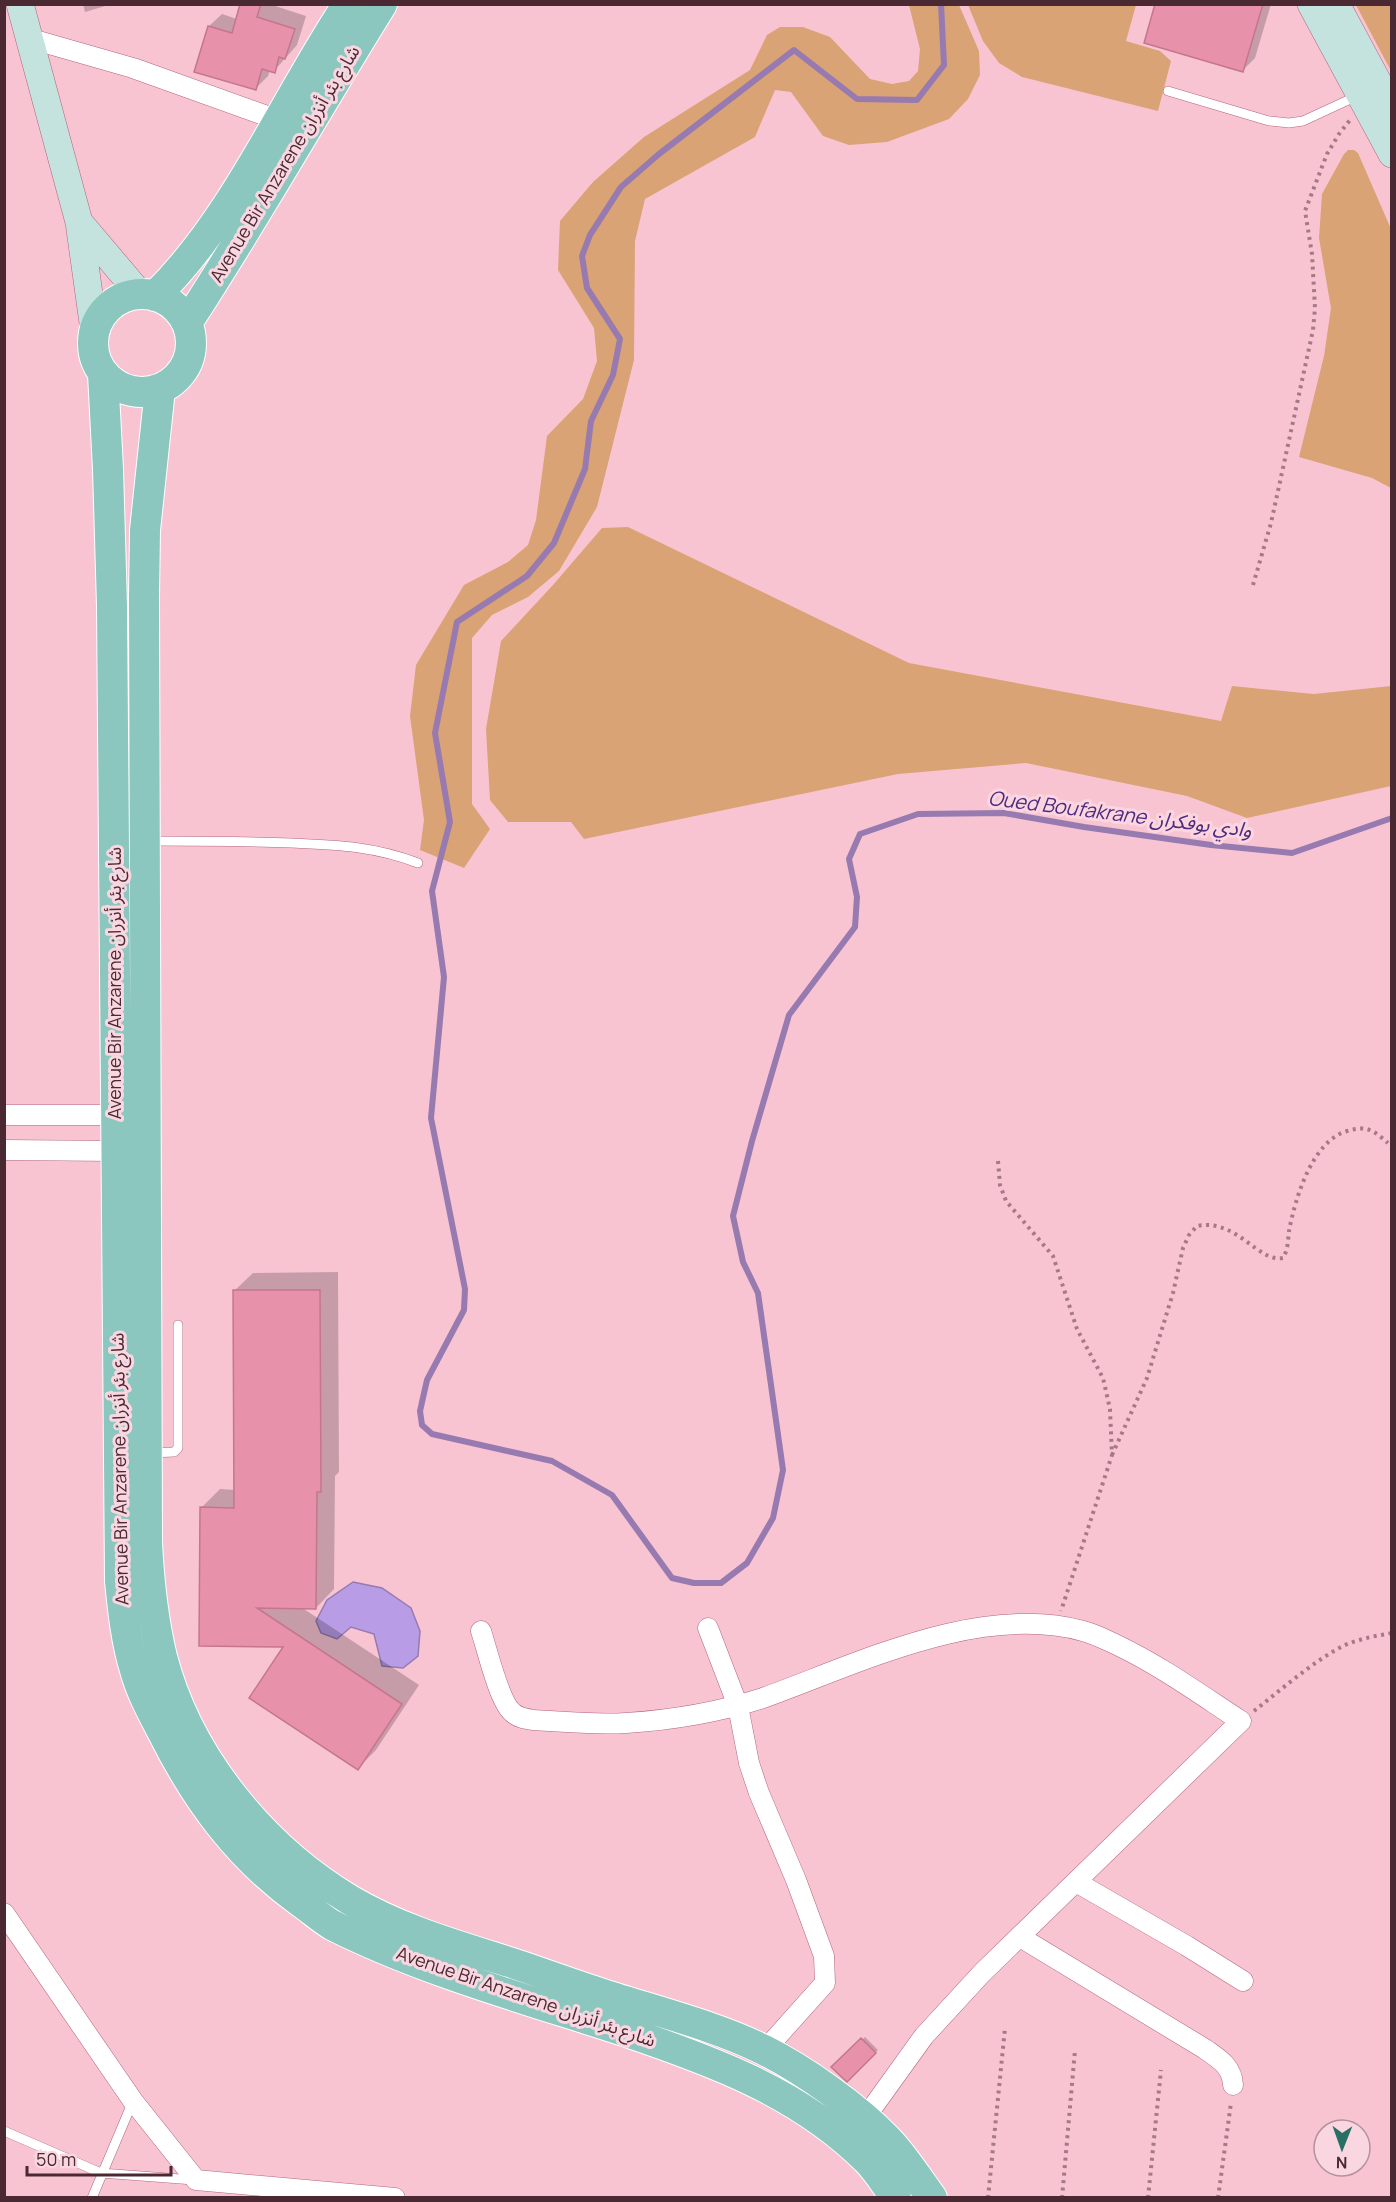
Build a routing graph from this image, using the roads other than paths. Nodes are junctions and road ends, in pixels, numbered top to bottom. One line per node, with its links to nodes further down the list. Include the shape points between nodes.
1 (20, 4): 6 (main road)
2 (348, 4): 9 (main road, Avenue Bir Anzarene شارع بئر أنزران)
3 (382, 4): 13 (main road, Avenue Bir Anzarene شارع بئر أنزران)
4 (1311, 4): 8 (main road)
5 (1336, 4): 8 (main road)
6 (28, 38): 9 (street, via 133,68); 11 (main road)
7 (1168, 91): 8 (lane, via 1269,121 1289,123)
8 (1372, 103): 10 (main road)
9 (278, 120): 12 (main road, Avenue Bir Anzarene شارع بئر أنزران, via 229,202 181,271)
10 (1392, 154)
11 (79, 222): 12 (main road); 14 (main road)
12 (147, 295): 13 (main road, via 174,306); 14 (main road, via 111,305)
13 (187, 324): 16 (main road, via 191,349 187,362 181,374)
14 (94, 330): 15 (main road, via 93,353)
15 (103, 374): 16 (main road, via 123,389); 20 (main road, Avenue Bir Anzarene شارع بئر أنزران, via 112,606)
16 (160, 389): 17 (main road, Avenue Bir Anzarene شارع بئر أنزران, via 145,530)
17 (145, 841): 18 (lane, via 344,846 391,853); 21 (main road, Avenue Bir Anzarene شارع بئر أنزران)
18 (418, 863)
19 (4, 1115): 20 (street)
20 (115, 1115): 21 (main road); 23 (main road, Avenue Bir Anzarene شارع بئر أنزران)
21 (145, 1115): 24 (main road, Avenue Bir Anzarene شارع بئر أنزران)
22 (4, 1150): 23 (street)
23 (115, 1151): 24 (main road); 43 (main road, Avenue Bir Anzarene شارع بئر أنزران, via 120,1581 124,1618 144,1696 177,1762 204,1804 261,1870 330,1924 423,1964 693,2054 746,2076 832,2129 869,2161)
24 (145, 1151): 26 (main road, Avenue Bir Anzarene شارع بئر أنزران)
25 (178, 1325): 26 (lane, via 178,1448 174,1452)
26 (146, 1453): 34 (main road, Avenue Bir Anzarene شارع بئر أنزران, via 149,1586 162,1658 192,1736 216,1774 268,1836 350,1900 387,1919 437,1940)
27 (708, 1628): 29 (street)
28 (481, 1631): 29 (street, via 505,1702 510,1712 520,1718 625,1723)
29 (738, 1706): 30 (street, via 916,1642 979,1626 1011,1624 1084,1631 1139,1655 1241,1721); 34 (street, via 755,1783 824,1956 826,1976 825,1983)
30 (1076, 1882): 32 (street); 33 (street)
31 (4, 1913): 36 (street)
32 (1020, 1937): 35 (street, via 1205,2049 1225,2063); 37 (street, via 924,2036)
33 (1243, 1981)
34 (765, 2050): 37 (main road, Avenue Bir Anzarene شارع بئر أنزران)
35 (1233, 2085)
36 (133, 2101): 39 (lane); 40 (street)
37 (865, 2118): 44 (main road, Avenue Bir Anzarene شارع بئر أنزران, via 890,2142)
38 (4, 2131): 39 (lane)
39 (101, 2173): 40 (lane); 41 (lane)
40 (196, 2180): 42 (street)
41 (92, 2198)
42 (395, 2198)
43 (896, 2198)
44 (932, 2198)

